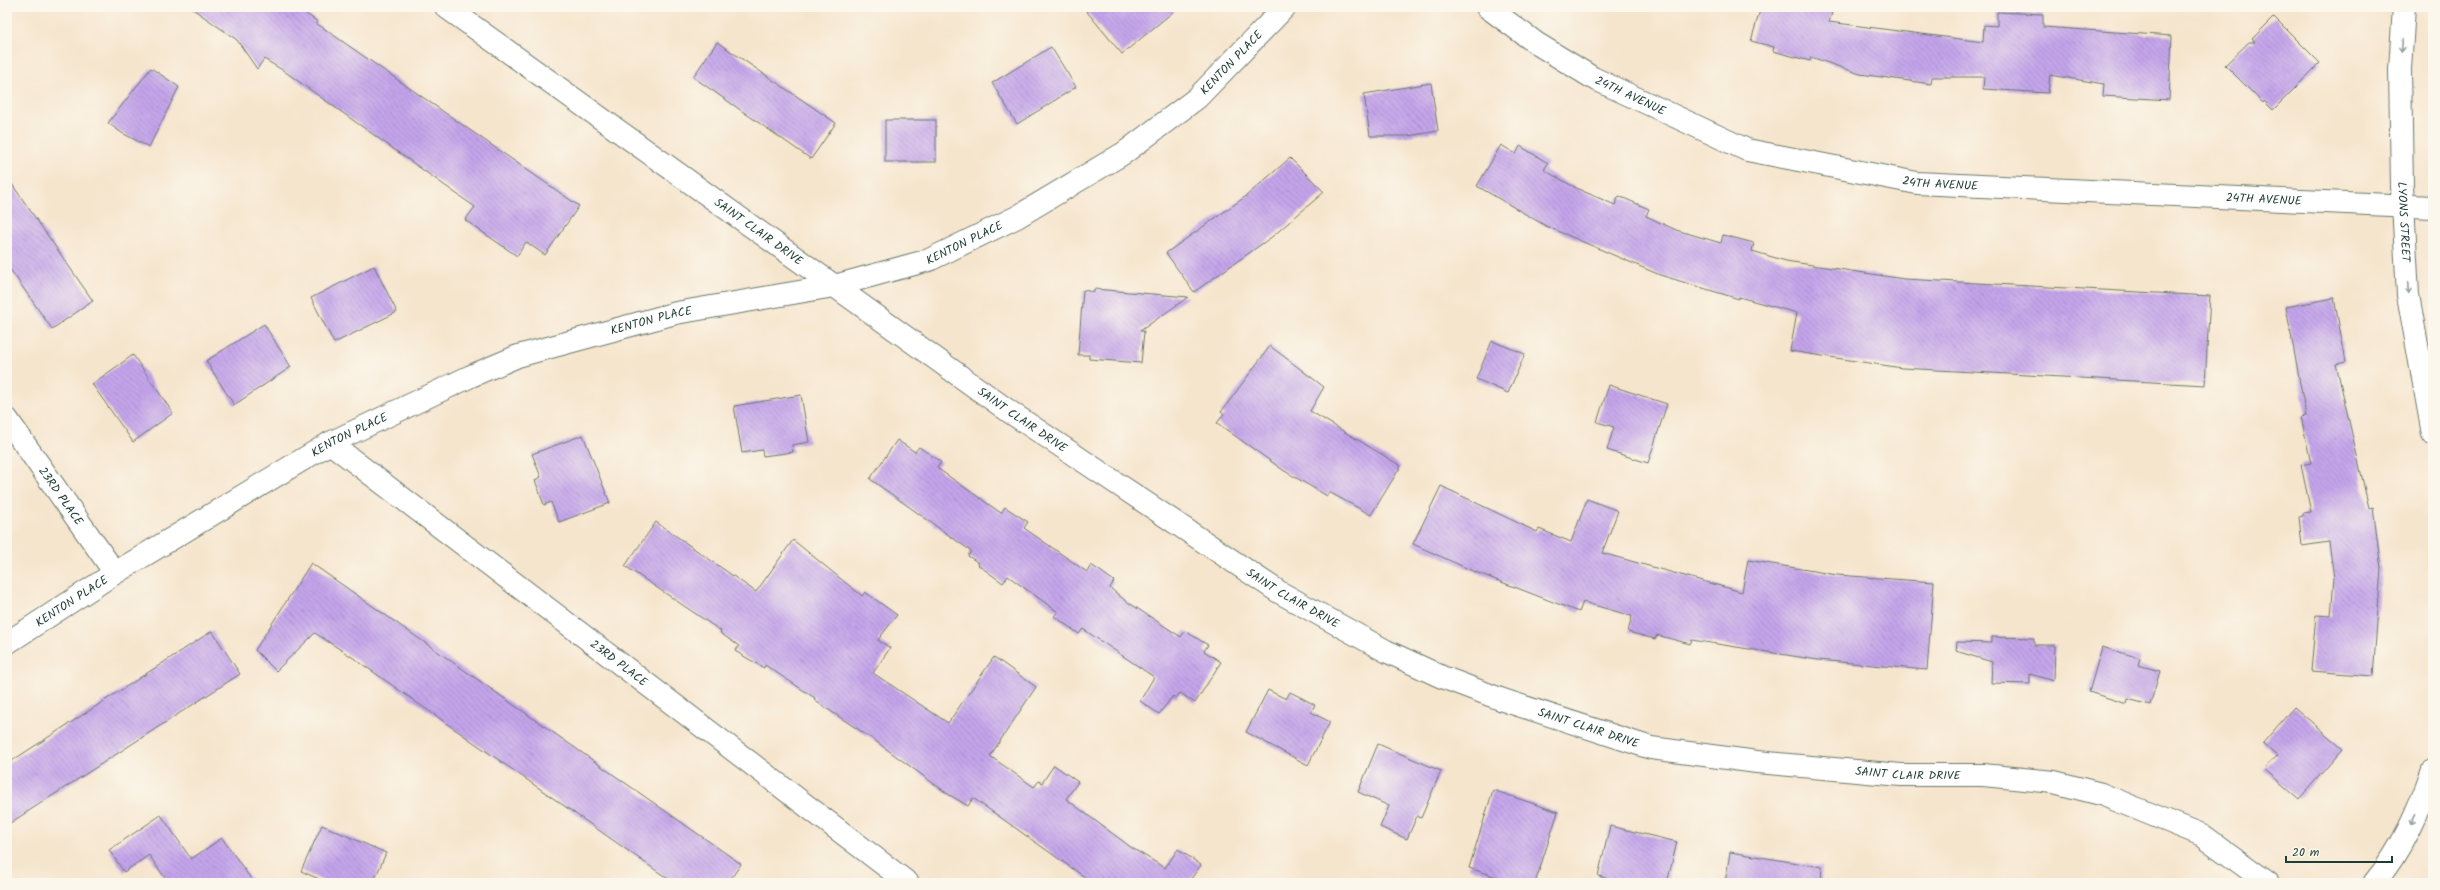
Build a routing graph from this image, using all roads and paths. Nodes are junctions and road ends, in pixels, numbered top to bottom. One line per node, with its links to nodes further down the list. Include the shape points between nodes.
1 (447, 7): 7 (street, SAINT CLAIR DRIVE)
2 (1285, 7): 7 (street, KENTON PLACE, via 1197,98 1124,153 1017,218 929,260)
3 (1487, 7): 5 (street, 24TH AVENUE, via 1536,43 1593,78 1747,150 1917,183)
4 (2404, 7): 5 (street, LYONS STREET, one-way to 5, via 2400,69)
5 (2404, 206): 6 (street, 24TH AVENUE); 9 (street, LYONS STREET, one-way to 9, via 2408,295)
6 (2433, 207)
7 (834, 286): 10 (street, KENTON PLACE, via 676,313 518,356); 15 (street, SAINT CLAIR DRIVE, via 1010,412 1280,592 1386,651 1442,677 1503,700 1651,748 1757,762 1901,775 1983,775 2061,784 2101,794 2202,835)
8 (7, 419): 11 (street, 23RD PLACE)
9 (2433, 434)
10 (330, 443): 11 (street, KENTON PLACE); 14 (street, 23RD PLACE)
11 (115, 573): 12 (street, KENTON PLACE)
12 (7, 643)
13 (2433, 770): 16 (street, one-way to 16, via 2421,802 2391,862)
14 (908, 883)
15 (2268, 883)
16 (2374, 883)

